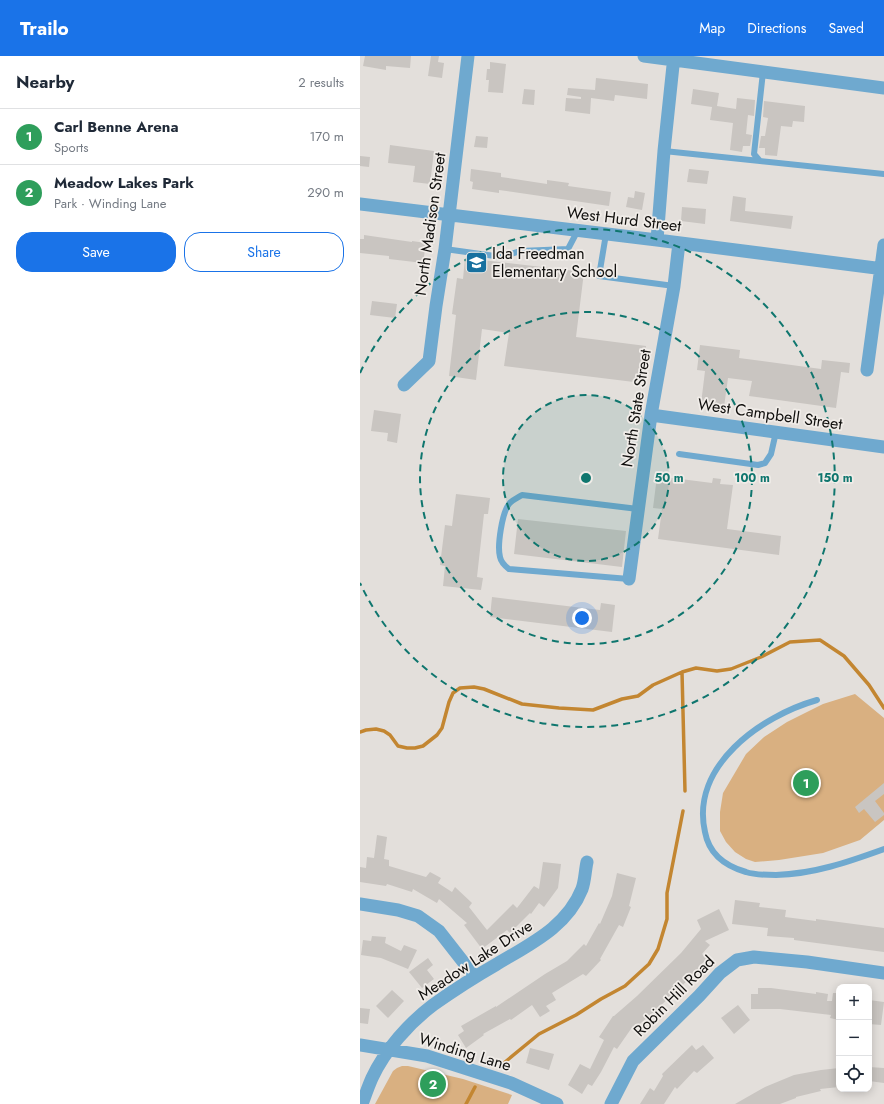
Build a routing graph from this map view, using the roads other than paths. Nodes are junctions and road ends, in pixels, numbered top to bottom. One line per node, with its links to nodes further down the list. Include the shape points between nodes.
1 (468, 56): 10 (street, North Madison Street)
2 (644, 56): 3 (street)
3 (674, 58): 4 (street); 6 (street)
4 (763, 72): 5 (street); 7 (lane, via 754,154)
5 (884, 88)
6 (664, 151): 7 (lane); 13 (street)
7 (760, 161): 8 (lane)
8 (884, 174)
9 (360, 204): 10 (street, West Hurd Street)
10 (449, 215): 11 (street, West Hurd Street); 16 (street, North Madison Street)
11 (578, 230): 12 (street, West Hurd Street); 16 (lane, via 568,249 520,251 502,257)
12 (606, 234): 13 (street, West Hurd Street); 18 (lane, via 599,276)
13 (657, 240): 14 (street, West Hurd Street)
14 (679, 243): 17 (street, West Hurd Street); 18 (street, North State Street)
15 (884, 245): 17 (street)
16 (445, 249): 20 (street, North Madison Street, via 429,361)
17 (883, 269): 19 (street)
18 (674, 286): 21 (street, North State Street)
19 (867, 370)
20 (404, 385)
21 (651, 415): 22 (street, West Campbell Street); 25 (street, North State Street)
22 (776, 432): 23 (street, West Campbell Street); 24 (lane, via 771,454 765,463 758,465)
23 (884, 447)
24 (679, 454)
25 (638, 509): 26 (street, North State Street); 26 (lane, via 522,495 509,503 504,512 499,549 500,559 509,569)
26 (629, 579)
27 (817, 700): 28 (lane, via 776,716 731,750 710,781 702,810 706,838 711,850 731,867 761,875 810,872 844,864)
28 (884, 849)
29 (587, 862): 32 (street, Meadow Lake Drive, via 582,889 569,912 554,928)
30 (360, 904): 32 (street, via 418,916 439,931)
31 (884, 973): 37 (street, Robin Hill Road, via 754,957 737,960 720,973 633,1061)
32 (475, 977): 34 (street, Meadow Lake Drive, via 433,1005)
33 (360, 1045): 34 (street, Winding Lane)
34 (389, 1049): 35 (street, Meadow Lake Drive, via 372,1078); 36 (street, Winding Lane, via 427,1056 511,1083)
35 (362, 1104)
36 (557, 1104)
37 (611, 1104)

